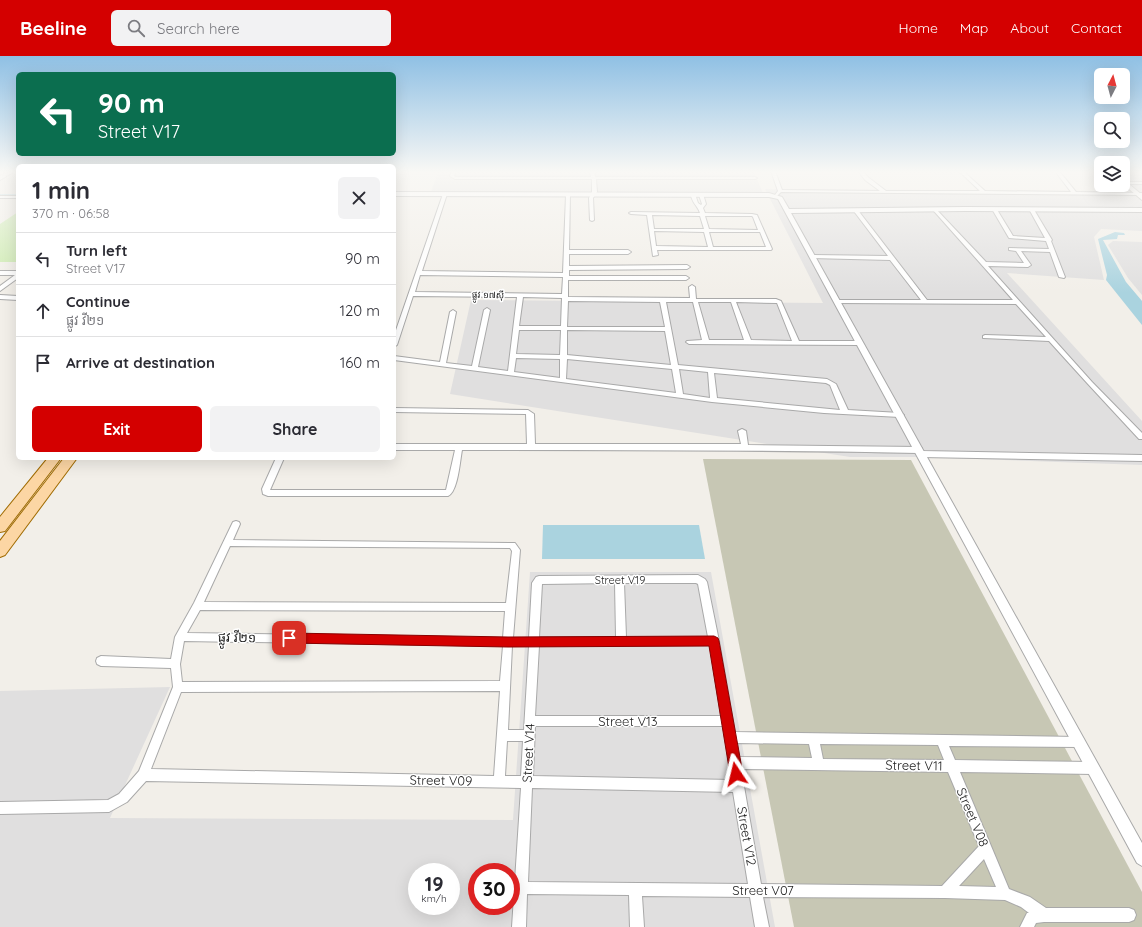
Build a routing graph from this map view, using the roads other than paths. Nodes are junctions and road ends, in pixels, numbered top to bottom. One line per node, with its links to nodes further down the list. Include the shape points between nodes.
1 (702, 211): 16 (street)
2 (788, 211): 27 (street)
3 (439, 212): 33 (street)
4 (567, 212): 24 (street)
5 (592, 212): 14 (street)
6 (685, 212): 13 (street)
7 (710, 212): 17 (street, via 755,216)
8 (856, 212): 28 (street)
9 (937, 212): 29 (street)
10 (996, 212): 18 (street, via 1011,237)
11 (1033, 212): 18 (street)
12 (631, 213): 13 (street)
13 (649, 213): 15 (street)
14 (592, 220)
15 (651, 230): 16 (street); 19 (street)
16 (706, 230): 17 (street); 20 (street)
17 (761, 231): 20 (street, via 768,249)
18 (1049, 240): 23 (street)
19 (654, 248): 20 (street); 26 (street)
20 (712, 249)
21 (1011, 249): 22 (street)
22 (1018, 250): 23 (street); 29 (street, via 1028,265)
23 (1053, 251): 37 (street)
24 (566, 252): 25 (street); 30 (street)
25 (628, 252)
26 (655, 255)
27 (813, 257): 28 (street); 50 (street)
28 (892, 258): 49 (street)
29 (983, 264): 51 (street)
30 (566, 268): 31 (street); 36 (street)
31 (687, 268)
32 (0, 273): 34 (street)
33 (418, 273): 36 (street); 41 (street)
34 (16, 274)
35 (16, 276): 40 (street)
36 (565, 276): 38 (street); 45 (street)
37 (1062, 277)
38 (686, 278)
39 (692, 287): 47 (street)
40 (0, 289)
41 (411, 294): 42 (street, ផ្លូវ ១៧ស៊ី); 58 (street)
42 (520, 296): 45 (street, ផ្លូវ ១៧ស៊ី); 54 (street)
43 (0, 297): 44 (street)
44 (16, 298)
45 (565, 298): 46 (street, ផ្លូវ ១៧ស៊ី); 55 (street)
46 (663, 300): 47 (street, ផ្លូវ ១៧ស៊ី); 56 (street)
47 (694, 300): 48 (street, ផ្លូវ ១៧ស៊ី); 61 (street)
48 (733, 301): 62 (street); 63 (street, ផ្លូវ ១៧ស៊ី, via 779,302)
49 (925, 301): 50 (street); 51 (street)
50 (838, 302): 64 (street)
51 (1018, 302): 59 (street)
52 (487, 310): 70 (street)
53 (453, 312): 68 (street)
54 (516, 328): 55 (street); 65 (street)
55 (564, 329): 56 (street); 66 (street)
56 (669, 329): 69 (street)
57 (985, 337): 59 (street)
58 (396, 339)
59 (1051, 339): 80 (street)
60 (689, 342): 61 (street)
61 (706, 342): 62 (street)
62 (748, 342): 63 (street)
63 (796, 342): 64 (street)
64 (860, 343): 78 (street)
65 (512, 356): 66 (street); 72 (street)
66 (563, 357): 69 (street); 73 (street)
67 (396, 358): 68 (street)
68 (443, 364): 70 (street)
69 (676, 367): 71 (street); 74 (street)
70 (475, 368): 72 (street)
71 (711, 371): 75 (street); 77 (street, via 831,382)
72 (511, 372): 73 (street)
73 (562, 380): 74 (street)
74 (680, 396): 75 (street)
75 (714, 400): 77 (street)
76 (396, 410): 84 (street, via 528,412)
77 (845, 412): 78 (street)
78 (900, 415): 85 (street)
79 (742, 431): 82 (street)
80 (1142, 437)
81 (396, 447): 83 (street)
82 (745, 447): 84 (street); 85 (street)
83 (459, 448): 84 (street); 89 (street, via 448,493 268,494 266,489)
84 (531, 448)
85 (920, 452): 86 (street); 115 (street)
86 (1142, 458)
87 (53, 460): 91 (main road)
88 (69, 460): 93 (main road)
89 (279, 460)
90 (236, 524): 92 (street)
91 (0, 527)
92 (227, 543): 97 (street); 98 (street, via 512,545 516,550)
93 (0, 551)
94 (539, 580): 95 (street, Street V19); 100 (street, Street V14)
95 (619, 580): 96 (street, Street V19); 103 (street)
96 (701, 580): 101 (street, Street V12)
97 (197, 606): 98 (street); 99 (street)
98 (510, 608): 102 (street)
99 (180, 636): 102 (street, ផ្លូវ វី២១); 105 (street)
100 (534, 641): 102 (street, ផ្លូវ វី២១); 103 (street, ផ្លូវ វី២១); 108 (street, Street V14)
101 (714, 641): 103 (street, ផ្លូវ វី២១); 109 (street, Street V12)
102 (508, 642): 106 (street)
103 (621, 642)
104 (101, 662): 105 (street)
105 (175, 664): 107 (street)
106 (505, 686): 107 (street); 110 (street)
107 (178, 688): 120 (street)
108 (530, 721): 109 (street, Street V13); 111 (street, Street V14)
109 (727, 721): 112 (street, Street V12)
110 (502, 735): 111 (street); 121 (street)
111 (529, 736): 122 (street, Street V14)
112 (730, 737): 113 (street); 116 (street, Street V12)
113 (813, 738): 114 (street); 117 (street)
114 (940, 740): 115 (street); 118 (street, Street V08)
115 (1079, 742): 119 (street)
116 (734, 763): 117 (street, Street V11); 123 (street, Street V12)
117 (819, 764): 118 (street, Street V11)
118 (951, 766): 119 (street, Street V11); 125 (street, Street V08)
119 (1093, 768): 126 (street)
120 (143, 775): 121 (street, Street V09); 124 (street, via 123,798 109,806)
121 (499, 782): 122 (street, Street V09)
122 (526, 782): 123 (street, Street V09); 127 (street, Street V14)
123 (738, 786): 129 (street, Street V12)
124 (0, 808)
125 (986, 848): 130 (street); 131 (street, Street V08)
126 (1142, 858)
127 (521, 888): 128 (street, Street V07); 134 (street, Street V14)
128 (635, 889): 129 (street, Street V07); 135 (street)
129 (756, 891): 130 (street, Street V07); 136 (street, Street V12)
130 (945, 892): 131 (street, Street V07)
131 (1005, 894): 132 (street, Street V07, via 1025,902)
132 (1044, 915): 133 (street); 137 (street, via 1032,918)
133 (1129, 915)
134 (519, 927)
135 (638, 927)
136 (762, 927)
137 (1027, 927)

